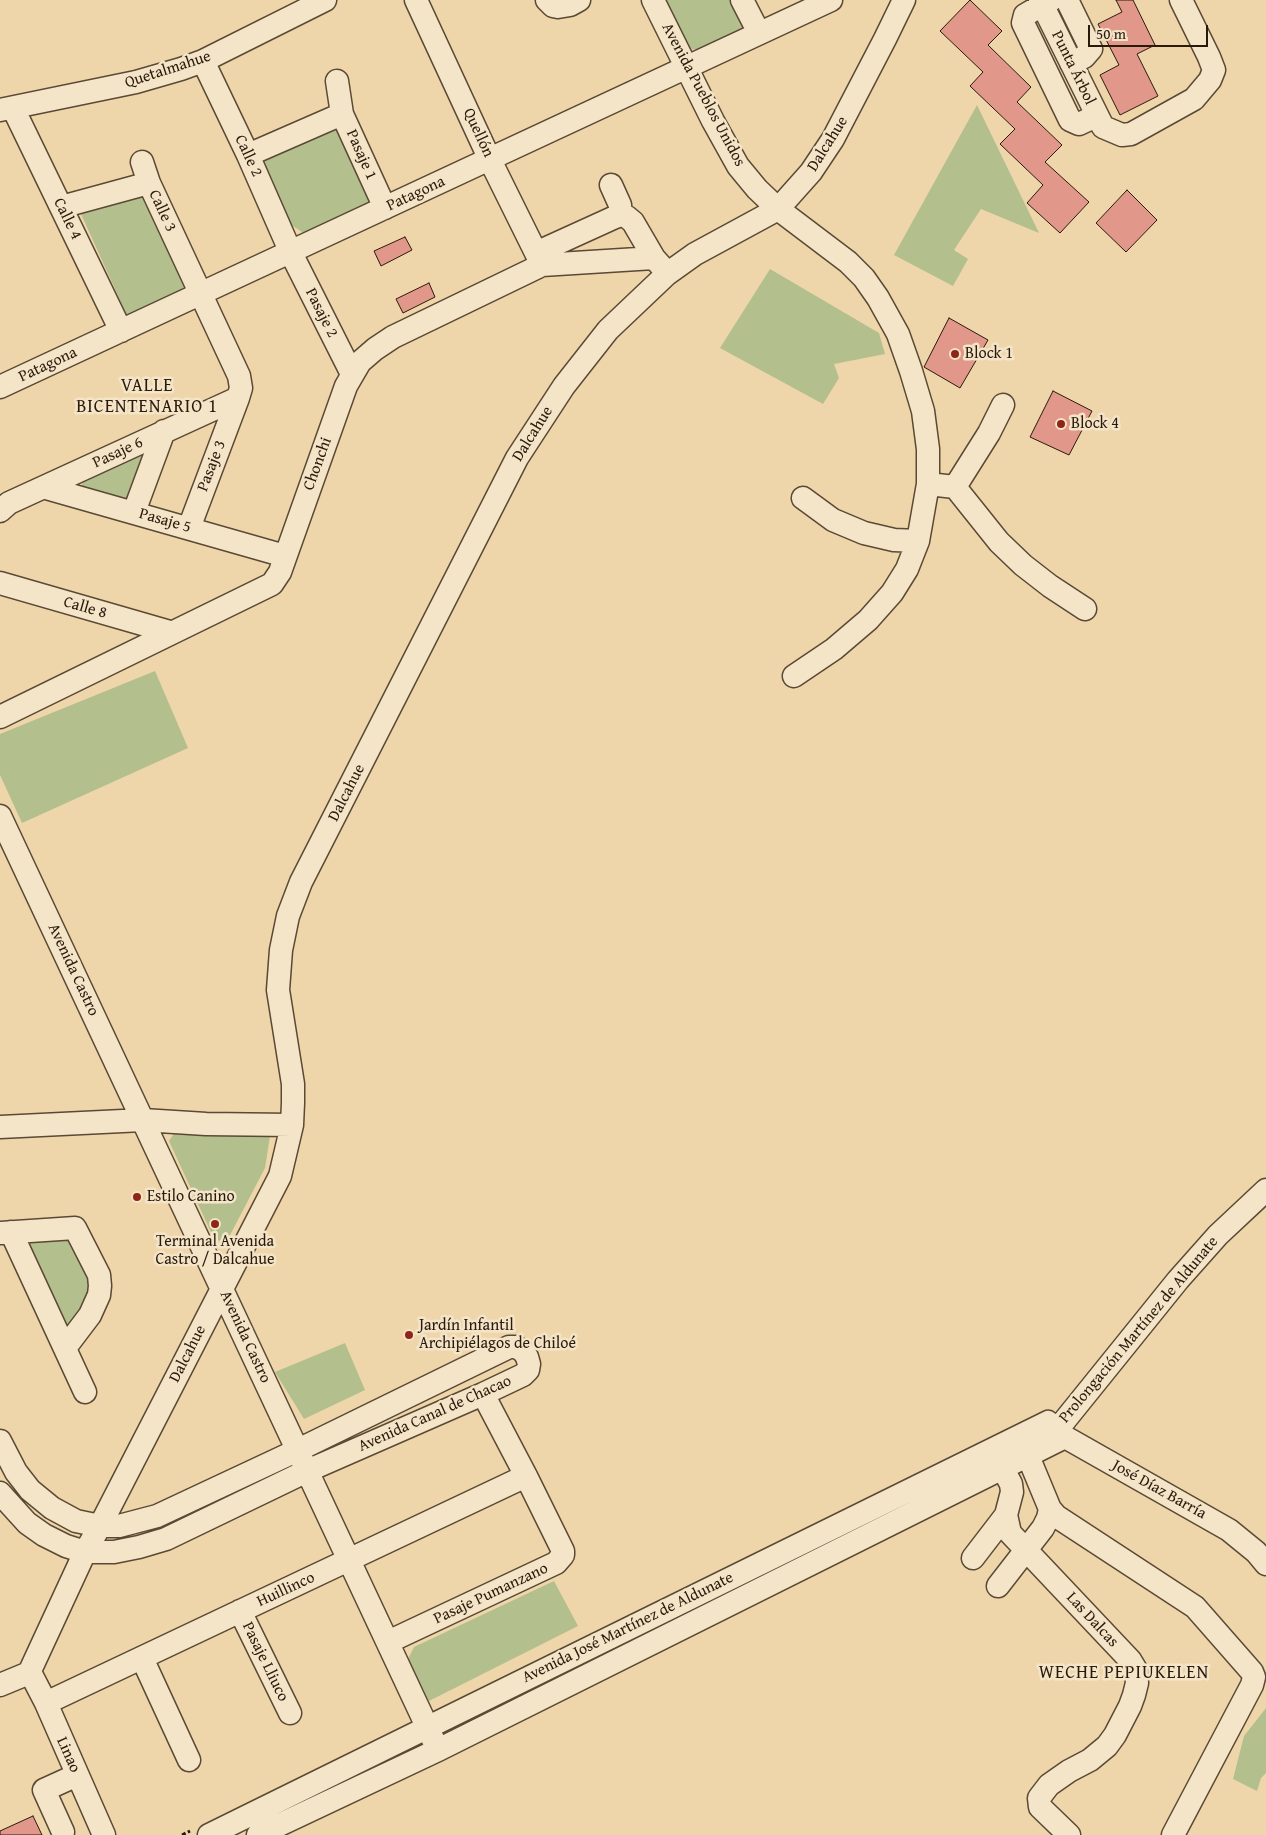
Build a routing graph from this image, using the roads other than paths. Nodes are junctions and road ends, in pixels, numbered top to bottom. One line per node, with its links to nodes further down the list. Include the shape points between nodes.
1 (325, 0): 13 (street, Quetalmahue)
2 (416, 0): 21 (street, Quellón)
3 (547, 0): 4 (street, via 558,7)
4 (579, 0)
5 (652, 0): 15 (street, Avenida Pueblos Unidos)
6 (742, 0): 12 (street)
7 (831, 0): 12 (street, Patagona)
8 (904, 0): 25 (street, Dalcahue, via 824,154)
9 (1067, 0): 14 (street, via 1091,50)
10 (1181, 0): 19 (street, via 1214,70 1210,80 1194,98 1131,134 1122,134)
11 (1044, 1): 14 (street, Punta Árbol); 19 (street, via 1025,15 1023,23 1027,32 1070,120 1079,124)
12 (759, 33): 15 (street, Patagona)
13 (203, 61): 17 (street, Quetalmahue, via 136,82); 20 (street, Calle 2)
14 (1071, 64): 19 (street, Punta Árbol)
15 (685, 67): 21 (street, Patagona); 25 (street, Avenida Pueblos Unidos, via 738,166)
16 (337, 81): 18 (street)
17 (7, 109): 23 (street, Calle 4)
18 (342, 114): 20 (street, Pasaje 1); 24 (street, Pasaje 1)
19 (1103, 124)
20 (248, 155): 27 (street, Calle 2)
21 (490, 160): 24 (street, Patagona); 28 (street, Quellón)
22 (611, 185): 26 (street)
23 (61, 207): 30 (street, Calle 3, via 146,172); 31 (street, Calle 4)
24 (385, 208): 27 (street, Patagona)
25 (778, 209): 29 (street, Dalcahue, via 695,254); 37 (street, Avenida Pueblos Unidos, via 848,262 864,278 889,317 912,371 923,411)
26 (621, 215): 28 (street); 29 (street, via 634,222)
27 (291, 253): 30 (street, Patagona); 32 (street, Pasaje 2)
28 (539, 259): 29 (street, Chonchi); 32 (street, Chonchi, via 393,337 374,349)
29 (661, 266): 53 (street, Dalcahue, via 648,303 608,330 564,386 517,458 301,882 288,916 278,990 293,1084)
30 (200, 294): 31 (street, Patagona); 34 (street, Pasaje 3, via 239,376 241,388)
31 (121, 331): 33 (street, Patagona)
32 (352, 374): 45 (street, Chonchi)
33 (0, 387)
34 (238, 398): 36 (street, Pasaje 6); 43 (street, Pasaje 3)
35 (1003, 405): 39 (street)
36 (164, 431): 38 (street, Pasaje 6); 42 (street)
37 (928, 484): 39 (street); 44 (street, Avenida Pueblos Unidos)
38 (46, 488): 41 (street, Pasaje 6, via 9,503); 42 (street, Pasaje 5)
39 (956, 488): 47 (street, via 999,542 1023,564)
40 (803, 498): 44 (street, via 833,520 864,533 894,540)
41 (0, 511)
42 (134, 512): 43 (street, Pasaje 5)
43 (189, 528): 45 (street, Pasaje 5)
44 (918, 541): 49 (street, Avenida Pueblos Unidos, via 904,575 881,607 854,634)
45 (285, 556): 48 (street, Chonchi, via 272,584)
46 (0, 584): 48 (street, Calle 8)
47 (1085, 609)
48 (170, 632): 50 (street, Chonchi)
49 (794, 676)
50 (0, 716)
51 (0, 816): 52 (street, Avenida Castro)
52 (143, 1120): 53 (street); 54 (street); 57 (street, Avenida Castro)
53 (292, 1125): 57 (street, Dalcahue, via 280,1176)
54 (0, 1127)
55 (1266, 1190): 61 (street, Prolongación Martínez de Aldunate, via 1218,1235 1178,1280)
56 (5, 1232): 58 (street); 58 (street, via 74,1228 100,1275 95,1305)
57 (222, 1289): 63 (street, Avenida Castro); 71 (street, Dalcahue)
58 (65, 1348): 59 (street)
59 (86, 1392)
60 (484, 1394): 63 (street, Avenida Canal de Chacao, via 528,1370 523,1351 509,1347); 66 (street, Avenida Canal de Chacao); 67 (street, Pasaje Pumanzano)
61 (1057, 1430): 64 (street, Avenida José Martínez de Aldunate); 76 (street, José Díaz Barría, via 1229,1530); 85 (street, Avenida José Martínez de Aldunate)
62 (0, 1441): 71 (street, Avenida Canal de Chacao, via 16,1472 30,1490 52,1508 76,1520)
63 (298, 1450): 66 (street, Avenida Castro); 71 (street, Avenida Canal de Chacao, via 157,1516 119,1526)
64 (1028, 1456): 65 (street, Avenida José Martínez de Aldunate); 69 (street)
65 (1003, 1468): 70 (street, via 1012,1492); 86 (street, Avenida José Martínez de Aldunate)
66 (308, 1471): 73 (street, Avenida Canal de Chacao, via 166,1539 114,1552); 75 (street, Avenida Castro)
67 (526, 1476): 75 (street, Huillinco); 79 (street, Pasaje Pumanzano, via 563,1551 561,1559)
68 (0, 1493): 73 (street, Avenida Canal de Chacao, via 26,1523 66,1546)
69 (1053, 1512): 72 (street); 94 (street, via 1195,1607 1252,1672 1252,1686)
70 (1006, 1515): 72 (street, Las Dalcas, via 1010,1533); 74 (street)
71 (100, 1526): 73 (street, Dalcahue)
72 (1026, 1550): 77 (street); 90 (street, Las Dalcas, via 1136,1670 1130,1706 1107,1746 1049,1785 1039,1798 1040,1807)
73 (85, 1552): 81 (street, Dalcahue)
74 (972, 1558)
75 (349, 1560): 78 (street, Huillinco); 79 (street, Avenida Castro)
76 (1266, 1564)
77 (998, 1586)
78 (240, 1611): 80 (street, Huillinco); 84 (street, Pasaje Lliuco)
79 (388, 1642): 85 (street, Avenida Castro)
80 (142, 1658): 83 (street, Huillinco); 87 (street)
81 (30, 1674): 82 (street); 83 (street, Linao)
82 (0, 1685)
83 (46, 1703): 88 (street, Linao)
84 (290, 1713)
85 (428, 1727): 86 (street, Avenida Castro); 92 (street, Avenida José Martínez de Aldunate)
86 (438, 1750): 93 (street, Avenida José Martínez de Aldunate)
87 (189, 1760)
88 (77, 1775): 89 (street, via 44,1790); 91 (street, Linao)
89 (63, 1832)
90 (1067, 1834)
91 (104, 1835)
92 (209, 1835)
93 (258, 1835)
94 (1173, 1835)

